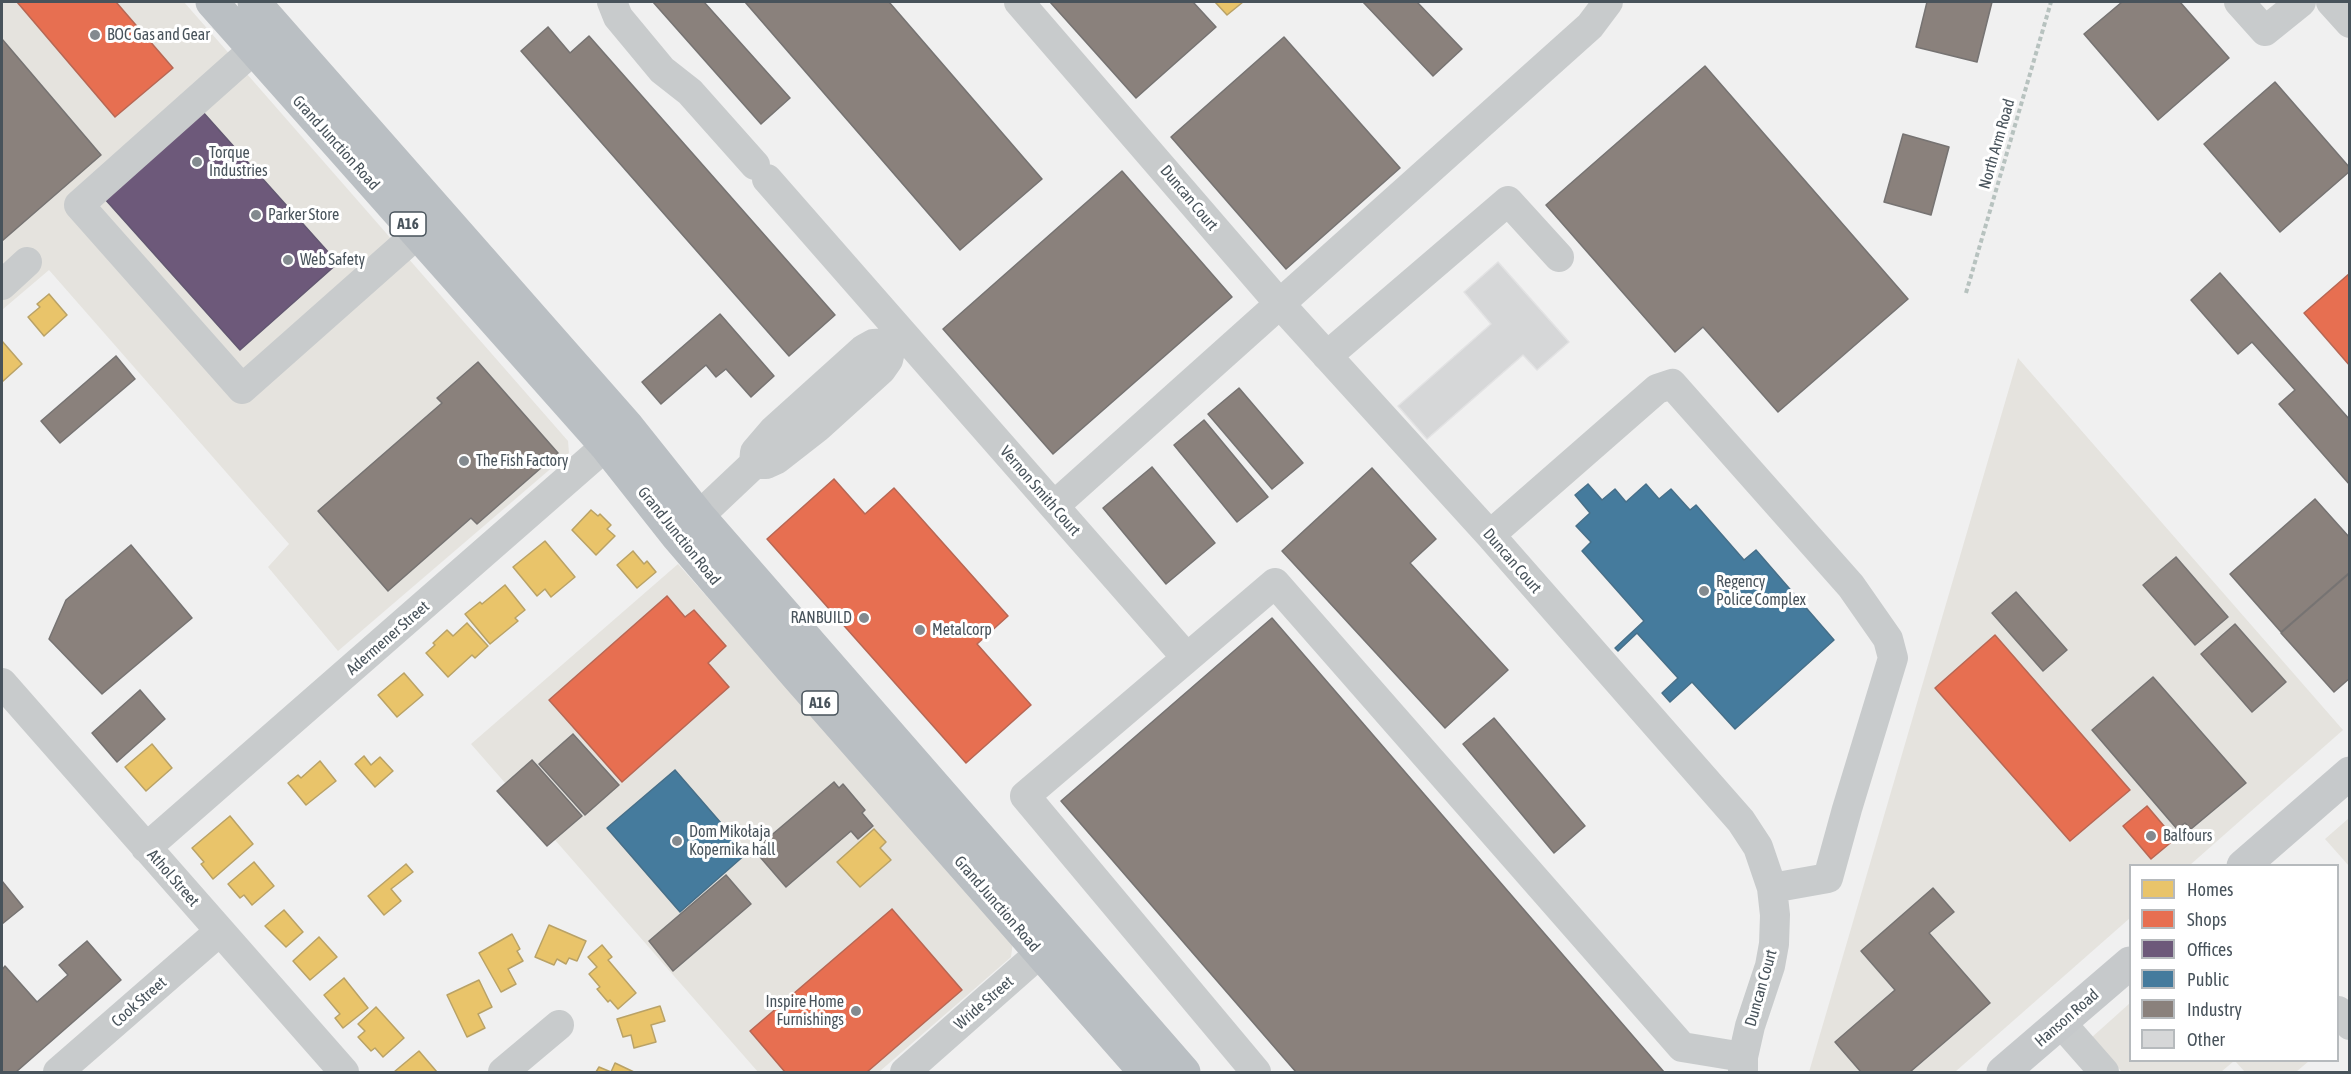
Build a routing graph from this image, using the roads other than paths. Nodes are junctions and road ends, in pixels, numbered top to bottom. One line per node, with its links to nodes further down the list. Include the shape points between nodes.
1 (212, 2): 10 (highway, Grand Junction Road / A16)
2 (254, 2): 11 (highway, Grand Junction Road / A16)
3 (612, 2): 18 (street, Vernon Smith Court, via 618,17 662,70 690,92 761,172)
4 (1019, 2): 17 (street, Duncan Court)
5 (1608, 2): 17 (street, via 1583,33)
6 (2239, 2): 7 (street, via 2265,32)
7 (2301, 2)
8 (2331, 2): 9 (street)
9 (2349, 23)
10 (253, 50): 12 (highway, Grand Junction Road / A16); 13 (street, via 78,205 234,381 242,389)
11 (313, 68): 12 (highway); 20 (highway, Grand Junction Road / A16)
12 (289, 91): 13 (highway, Grand Junction Road / A16)
13 (417, 234): 20 (highway, Grand Junction Road / A16)
14 (1558, 257): 19 (street, via 1508,201)
15 (27, 262): 16 (street)
16 (2, 285)
17 (1279, 303): 19 (street, Duncan Court); 21 (street)
18 (896, 338): 21 (street, Vernon Smith Court); 22 (street, via 881,370 818,428 777,459 754,464)
19 (1327, 356): 23 (street, Duncan Court)
20 (617, 436): 22 (highway, Grand Junction Road / A16); 27 (street, Adermener Street)
21 (1054, 506): 24 (street, Vernon Smith Court)
22 (688, 526): 31 (highway, Grand Junction Road / A16)
23 (1490, 535): 29 (street, Duncan Court, via 1741,820 1758,848); 29 (street, via 1657,389 1672,384 1851,586 1888,639 1893,658 1828,878)
24 (1187, 658): 37 (street, via 1275,582 1682,1047); 44 (street, via 1025,796)
25 (2, 682): 27 (street, Athol Street)
26 (2349, 773): 28 (main road)
27 (147, 848): 30 (street, Athol Street)
28 (2245, 864)
29 (1772, 888): 37 (street, Duncan Court, via 1774,944)
30 (220, 931): 38 (street, Cook Street); 39 (street, Athol Street)
31 (1052, 943): 41 (street, Wride Street); 42 (highway, Grand Junction Road / A16); 43 (highway, Grand Junction Road / A16)
32 (2129, 964): 34 (main road, Hanson Road)
33 (2339, 1013): 36 (street)
34 (2061, 1023): 45 (main road, Hanson Road); 46 (street)
35 (559, 1025): 40 (street)
36 (2349, 1025)
37 (1743, 1065)
38 (58, 1072)
39 (344, 1072)
40 (504, 1072)
41 (905, 1072)
42 (1145, 1072)
43 (1184, 1072)
44 (1256, 1072)
45 (2003, 1072)
46 (2104, 1072)

